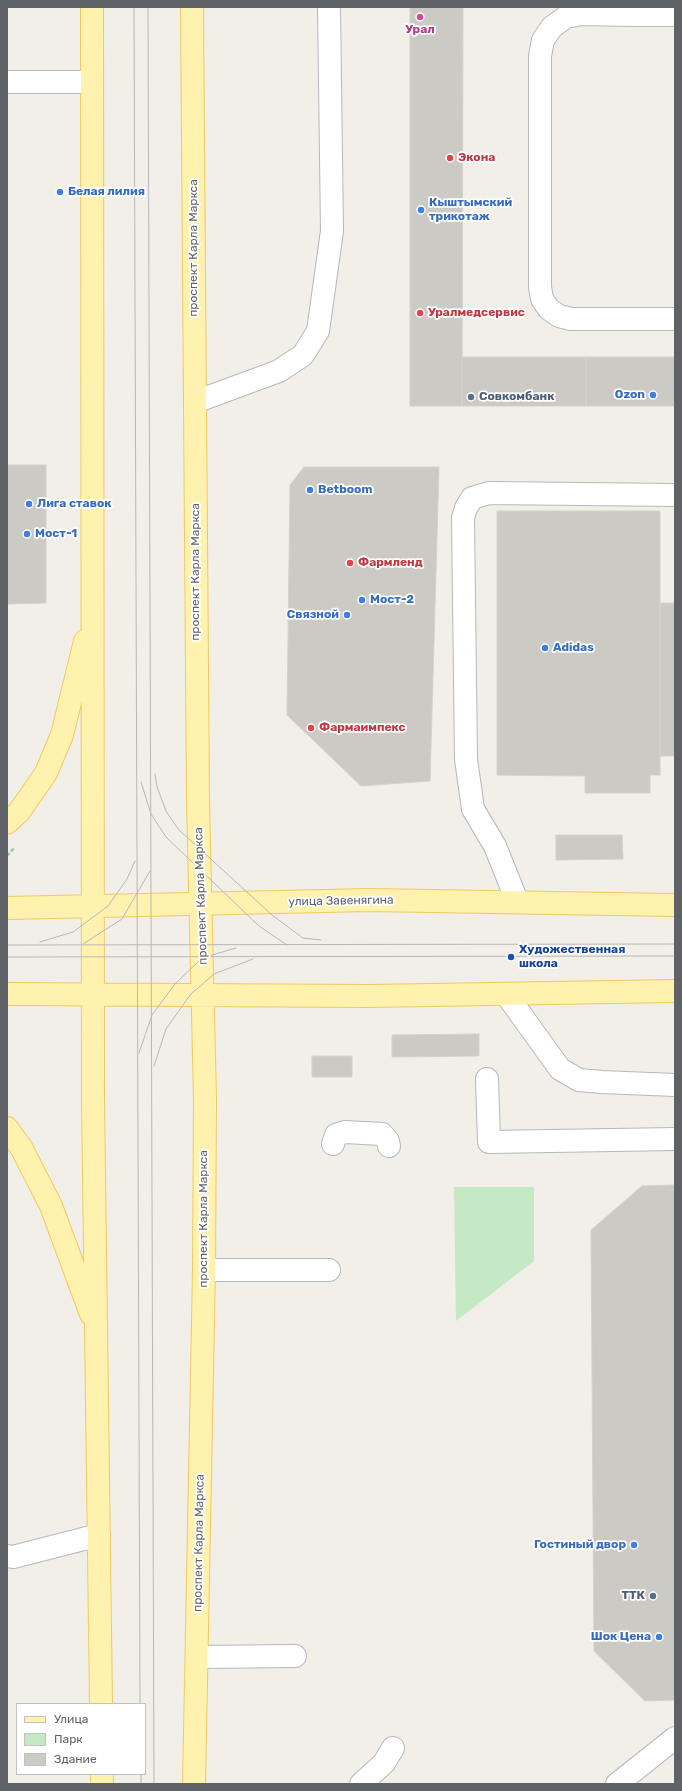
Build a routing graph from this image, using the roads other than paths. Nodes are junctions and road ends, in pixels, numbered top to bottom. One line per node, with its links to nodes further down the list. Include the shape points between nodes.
1 (92, 7): 7 (main road)
2 (192, 7): 9 (main road, проспект Карла Маркса)
3 (328, 7): 9 (lane, via 332,231 318,331 303,355 278,371)
4 (635, 11): 5 (lane); 8 (lane, via 566,17 552,26 543,40 540,56 540,287 542,299 549,309 559,316 571,319)
5 (675, 15)
6 (7, 82): 7 (lane)
7 (92, 82): 11 (main road)
8 (675, 319)
9 (195, 402): 14 (main road, проспект Карла Маркса)
10 (675, 495): 13 (lane, via 489,493 472,498 466,508 463,518 466,759 474,809 495,846)
11 (93, 607): 12 (main road, via 62,735 46,773 19,812); 16 (main road)
12 (7, 823)
13 (517, 901): 14 (main road, улица Завенягина, via 369,900); 15 (main road, улица Завенягина)
14 (201, 904): 16 (main road, улица Завенягина); 22 (main road, проспект Карла Маркса)
15 (675, 905)
16 (93, 906): 17 (main road, улица Завенягина); 20 (main road)
17 (7, 908)
18 (675, 991): 21 (main road)
19 (7, 994): 20 (main road)
20 (94, 994): 22 (main road); 31 (main road)
21 (506, 994): 22 (main road); 24 (lane, via 560,1069 566,1073 579,1080)
22 (203, 995): 29 (main road, проспект Карла Маркса)
23 (487, 1079): 26 (lane, via 489,1142)
24 (675, 1085)
25 (7, 1128): 31 (main road, via 22,1149 51,1206)
26 (675, 1139)
27 (333, 1144): 28 (lane, via 336,1135 345,1132 382,1134)
28 (389, 1146)
29 (204, 1270): 30 (lane); 34 (main road, проспект Карла Маркса)
30 (329, 1270)
31 (96, 1329): 32 (main road)
32 (99, 1535): 33 (lane, via 13,1557); 36 (main road)
33 (7, 1556)
34 (197, 1656): 35 (lane); 39 (main road, проспект Карла Маркса)
35 (295, 1656)
36 (101, 1703)
37 (675, 1738): 41 (lane)
38 (393, 1748): 40 (lane, via 384,1763)
39 (194, 1784)
40 (361, 1784)
41 (617, 1784)

